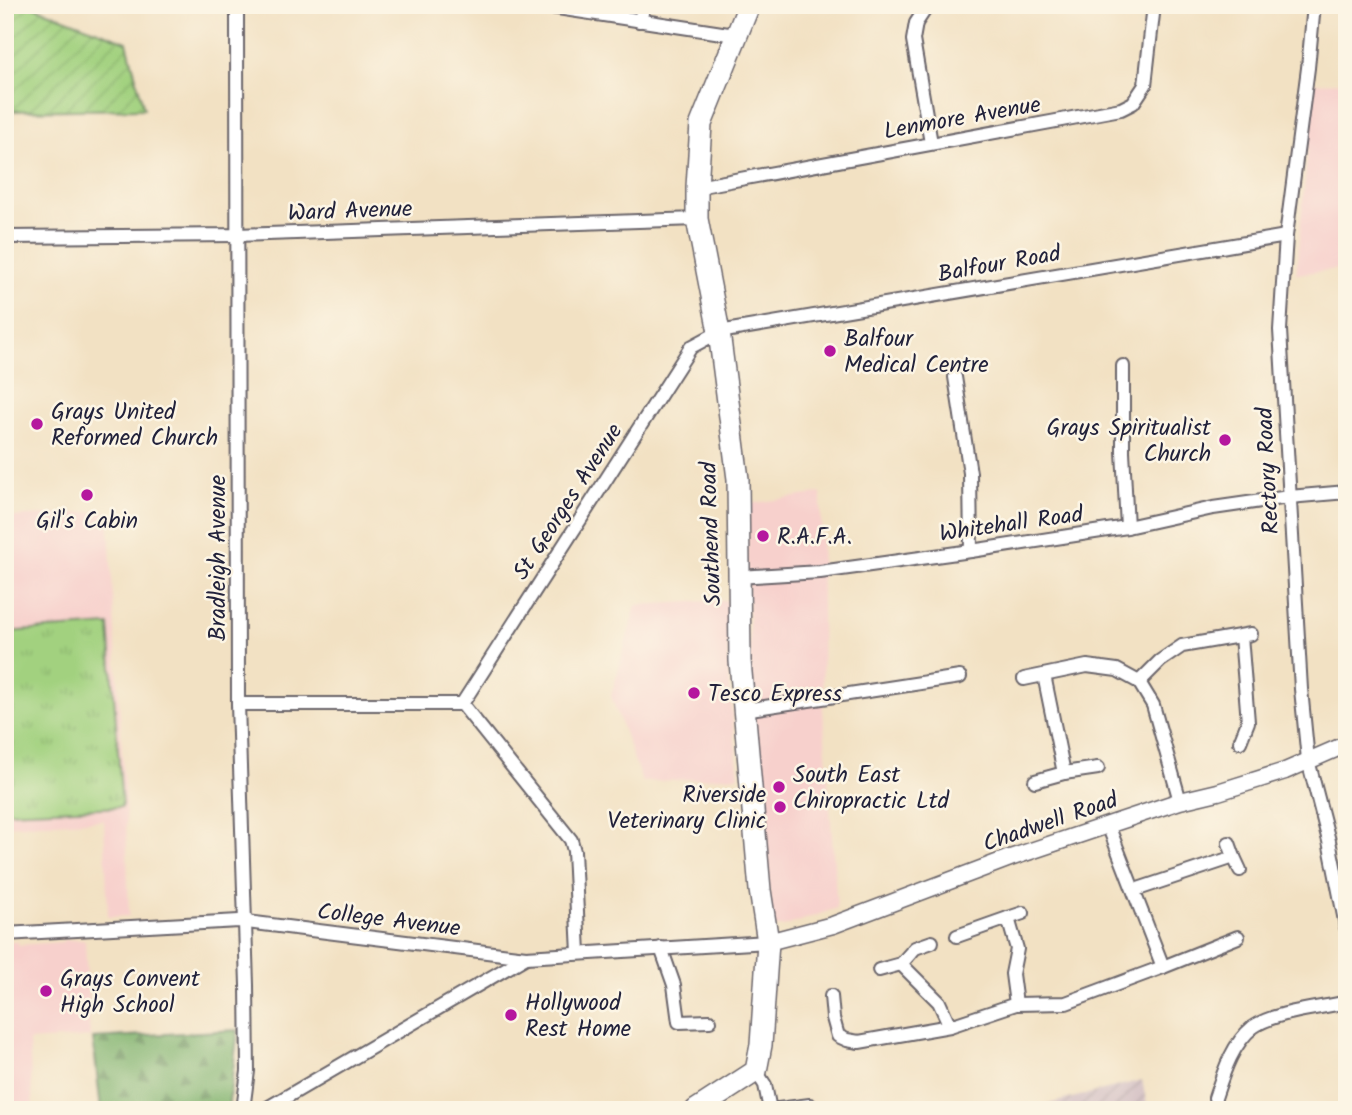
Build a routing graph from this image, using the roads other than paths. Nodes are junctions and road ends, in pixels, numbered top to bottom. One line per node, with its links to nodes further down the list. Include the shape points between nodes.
1 (237, 5): 13 (street, Bradleigh Avenue)
2 (538, 5): 8 (street)
3 (645, 5): 8 (street)
4 (749, 5): 9 (main road, Southend Road)
5 (928, 5): 10 (street, via 916,23 913,40)
6 (1154, 5): 10 (street, Lenmore Avenue, via 1145,85 1133,103 1108,113)
7 (1314, 5): 14 (street, Rectory Road)
8 (639, 21): 9 (street)
9 (735, 35): 11 (main road, Southend Road, via 701,124)
10 (931, 143): 11 (street, Lenmore Avenue)
11 (696, 187): 12 (main road, Southend Road)
12 (697, 219): 13 (street, Ward Avenue); 16 (main road, Southend Road)
13 (237, 234): 15 (street, Ward Avenue); 28 (street, Bradleigh Avenue)
14 (1286, 236): 16 (street, Balfour Road); 20 (street, Rectory Road, via 1280,330)
15 (5, 237)
16 (719, 332): 23 (main road, Southend Road, via 737,479); 29 (street, St Georges Avenue, via 691,347)
17 (1123, 366): 21 (street)
18 (955, 377): 22 (street, via 971,473)
19 (1347, 492): 20 (street, Whitehall Road)
20 (1289, 497): 21 (street, Whitehall Road); 33 (street, Rectory Road)
21 (1127, 527): 22 (street, Whitehall Road)
22 (971, 551): 23 (street, Whitehall Road, via 820,572)
23 (737, 577): 30 (main road, Southend Road)
24 (1044, 675): 26 (street); 27 (street, via 1087,667 1117,670); 35 (street)
25 (960, 677): 30 (street)
26 (1024, 679)
27 (1139, 682): 31 (street, via 1181,646 1246,635 1248,722); 37 (street, via 1153,705)
28 (238, 704): 29 (street); 45 (street, Bradleigh Avenue)
29 (462, 704): 53 (street, via 571,840)
30 (744, 710): 50 (main road, Southend Road)
31 (1240, 742)
32 (1347, 744): 33 (street, Chadwell Road)
33 (1308, 760): 37 (street, Chadwell Road); 46 (street, Rectory Road)
34 (1098, 768): 35 (street)
35 (1064, 773): 36 (street)
36 (1035, 781)
37 (1180, 801): 38 (street, Chadwell Road)
38 (1108, 825): 42 (street); 50 (street, Chadwell Road, via 833,925)
39 (1229, 844): 40 (street)
40 (1234, 857): 41 (street); 42 (street)
41 (1240, 870)
42 (1135, 890): 56 (street)
43 (1023, 913): 44 (street)
44 (1008, 918): 48 (street); 60 (street, via 1017,949 1012,974)
45 (247, 923): 47 (street, College Avenue); 54 (street, College Avenue); 66 (street, Bradleigh Avenue, via 248,1071)
46 (1347, 931)
47 (5, 934)
48 (957, 936)
49 (1238, 937): 56 (street)
50 (768, 942): 52 (street, College Avenue); 63 (main road, Southend Road)
51 (932, 942): 55 (street, via 915,948)
52 (661, 948): 53 (street, College Avenue); 61 (street, via 674,985 679,1022)
53 (579, 953): 54 (street, College Avenue)
54 (526, 957): 67 (street)
55 (901, 964): 57 (street); 62 (street, via 939,1002)
56 (1163, 967): 60 (street, via 1066,1003)
57 (879, 970)
58 (831, 996): 62 (street, via 838,1036 847,1040 859,1042)
59 (1347, 1002): 64 (street, via 1272,1018 1254,1027 1240,1041)
60 (1016, 1004): 62 (street)
61 (709, 1021)
62 (950, 1026)
63 (755, 1071): 68 (main road); 69 (street, via 765,1085)
64 (1214, 1098)
65 (810, 1105): 69 (street)
66 (243, 1110)
67 (264, 1110)
68 (696, 1110)
69 (769, 1110)

